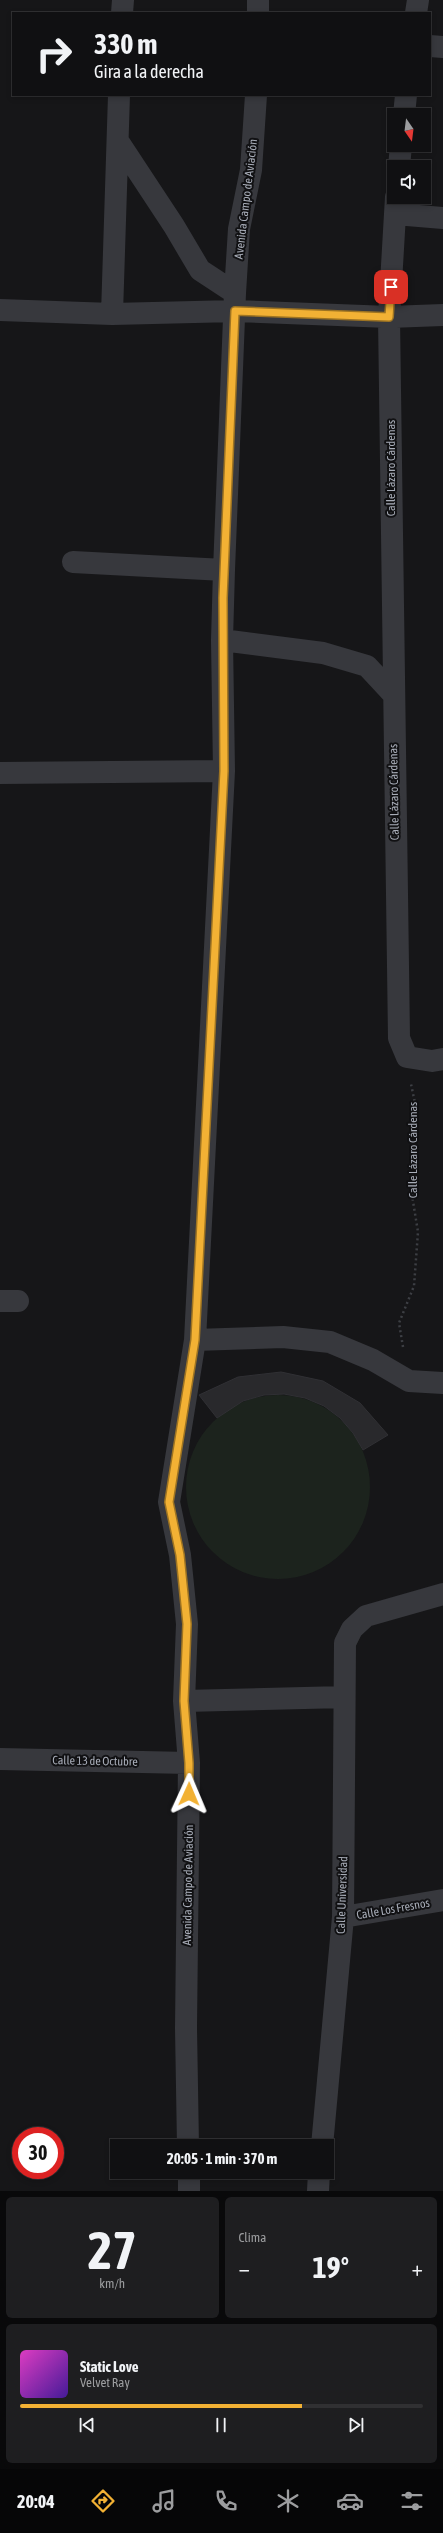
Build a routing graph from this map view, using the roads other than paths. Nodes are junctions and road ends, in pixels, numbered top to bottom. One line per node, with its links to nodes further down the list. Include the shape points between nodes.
1 (123, 0): 4 (street)
2 (258, 0): 5 (street)
3 (418, 0): 6 (street)
4 (122, 12)
5 (258, 12)
6 (416, 12)
7 (431, 46): 8 (street)
8 (443, 47)
9 (119, 96): 13 (street)
10 (256, 96): 16 (street, Avenida Campo de Aviación, via 251,170 239,229)
11 (406, 96): 12 (street)
12 (405, 108)
13 (118, 141): 16 (street, via 200,270); 18 (street)
14 (396, 205): 15 (street); 20 (street, Calle Lázaro Cárdenas)
15 (443, 218)
16 (235, 302): 18 (street); 20 (street); 22 (street, Avenida Campo de Aviación)
17 (0, 310): 18 (street)
18 (112, 314)
19 (443, 315): 20 (street)
20 (389, 317): 24 (street, Calle Lázaro Cárdenas)
21 (73, 562): 22 (street)
22 (224, 570): 23 (street, Avenida Campo de Aviación)
23 (222, 640): 24 (street, via 324,653 367,666); 25 (street, Avenida Campo de Aviación)
24 (393, 694): 27 (street, Calle Lázaro Cárdenas, via 399,1038 407,1057 432,1061)
25 (224, 771): 26 (street); 28 (street, Avenida Campo de Aviación)
26 (0, 773)
27 (443, 1059)
28 (195, 1340): 29 (street, via 283,1337 330,1342 373,1360 409,1381); 32 (street, Avenida Campo de Aviación, via 169,1502 180,1555 187,1624)
29 (443, 1383)
30 (443, 1594): 31 (street, Calle Universidad, via 366,1616 352,1629 345,1643)
31 (344, 1697): 32 (street); 36 (street, Calle Universidad)
32 (184, 1701): 34 (street, Avenida Campo de Aviación)
33 (0, 1759): 34 (street, Calle 13 de Octubre)
34 (189, 1763): 37 (street, Avenida Campo de Aviación, via 186,2028)
35 (443, 1900): 36 (street, Calle Los Fresnos)
36 (343, 1917): 38 (street, Calle Universidad)
37 (188, 2139)
38 (323, 2139)
39 (189, 2179): 41 (street)
40 (319, 2179): 42 (street)
41 (189, 2191)
42 (318, 2191)

